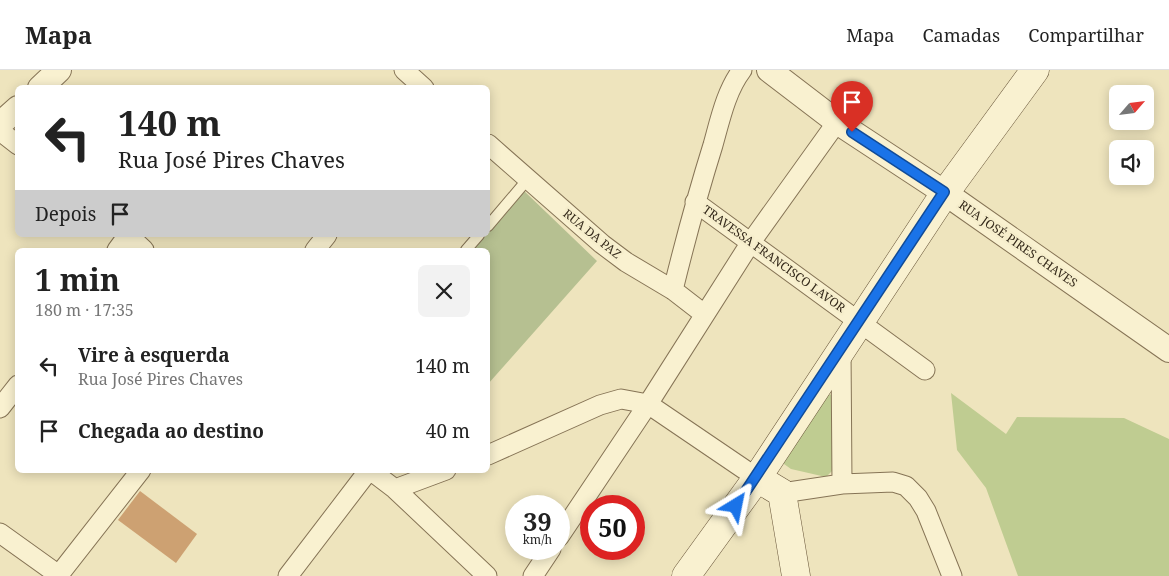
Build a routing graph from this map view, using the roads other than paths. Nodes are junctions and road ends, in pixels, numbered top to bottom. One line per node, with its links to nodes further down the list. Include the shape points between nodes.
1 (59, 70): 6 (street)
2 (404, 70): 7 (street)
3 (742, 70): 16 (street, via 728,97)
4 (769, 70): 9 (street, RUA JOSÉ PIRES CHAVES)
5 (1035, 70): 15 (main road)
6 (43, 85)
7 (421, 85)
8 (15, 111): 10 (street)
9 (836, 122): 15 (street, RUA JOSÉ PIRES CHAVES); 22 (street)
10 (0, 124)
11 (0, 131): 12 (street)
12 (15, 144)
13 (490, 146): 14 (street, RUA DA PAZ)
14 (527, 180): 17 (lane); 27 (street, RUA DA PAZ, via 602,244)
15 (944, 192): 29 (main road); 31 (street, RUA JOSÉ PIRES CHAVES)
16 (695, 202): 22 (street, TRAVESSA FRANCISCO LAVOR); 27 (street)
17 (490, 224)
18 (127, 237): 23 (street)
19 (130, 237): 24 (street)
20 (325, 237): 25 (street)
21 (477, 237): 26 (lane)
22 (751, 242): 28 (street); 29 (street, TRAVESSA FRANCISCO LAVOR)
23 (118, 248)
24 (142, 248)
25 (317, 248)
26 (468, 248)
27 (673, 290): 28 (street, RUA DA PAZ)
28 (704, 314): 34 (street)
29 (859, 322): 30 (main road); 32 (street, TRAVESSA FRANCISCO LAVOR)
30 (841, 348): 41 (main road); 42 (street)
31 (1169, 350)
32 (925, 370)
33 (15, 389): 35 (street)
34 (648, 404): 36 (street, via 621,399 610,401); 41 (street); 45 (street)
35 (0, 408)
36 (490, 454)
37 (139, 473): 48 (street)
38 (367, 473): 49 (street)
39 (373, 473): 43 (street)
40 (438, 473): 43 (street)
41 (756, 478): 44 (main road); 52 (main road)
42 (842, 484): 44 (street); 54 (street, via 893,482 906,486 926,511)
43 (395, 489): 50 (street)
44 (782, 493): 53 (main road)
45 (570, 520)
46 (0, 533): 48 (street)
47 (544, 560): 51 (street)
48 (59, 576)
49 (288, 576)
50 (488, 576)
51 (533, 576)
52 (686, 576)
53 (796, 576)
54 (952, 576)

